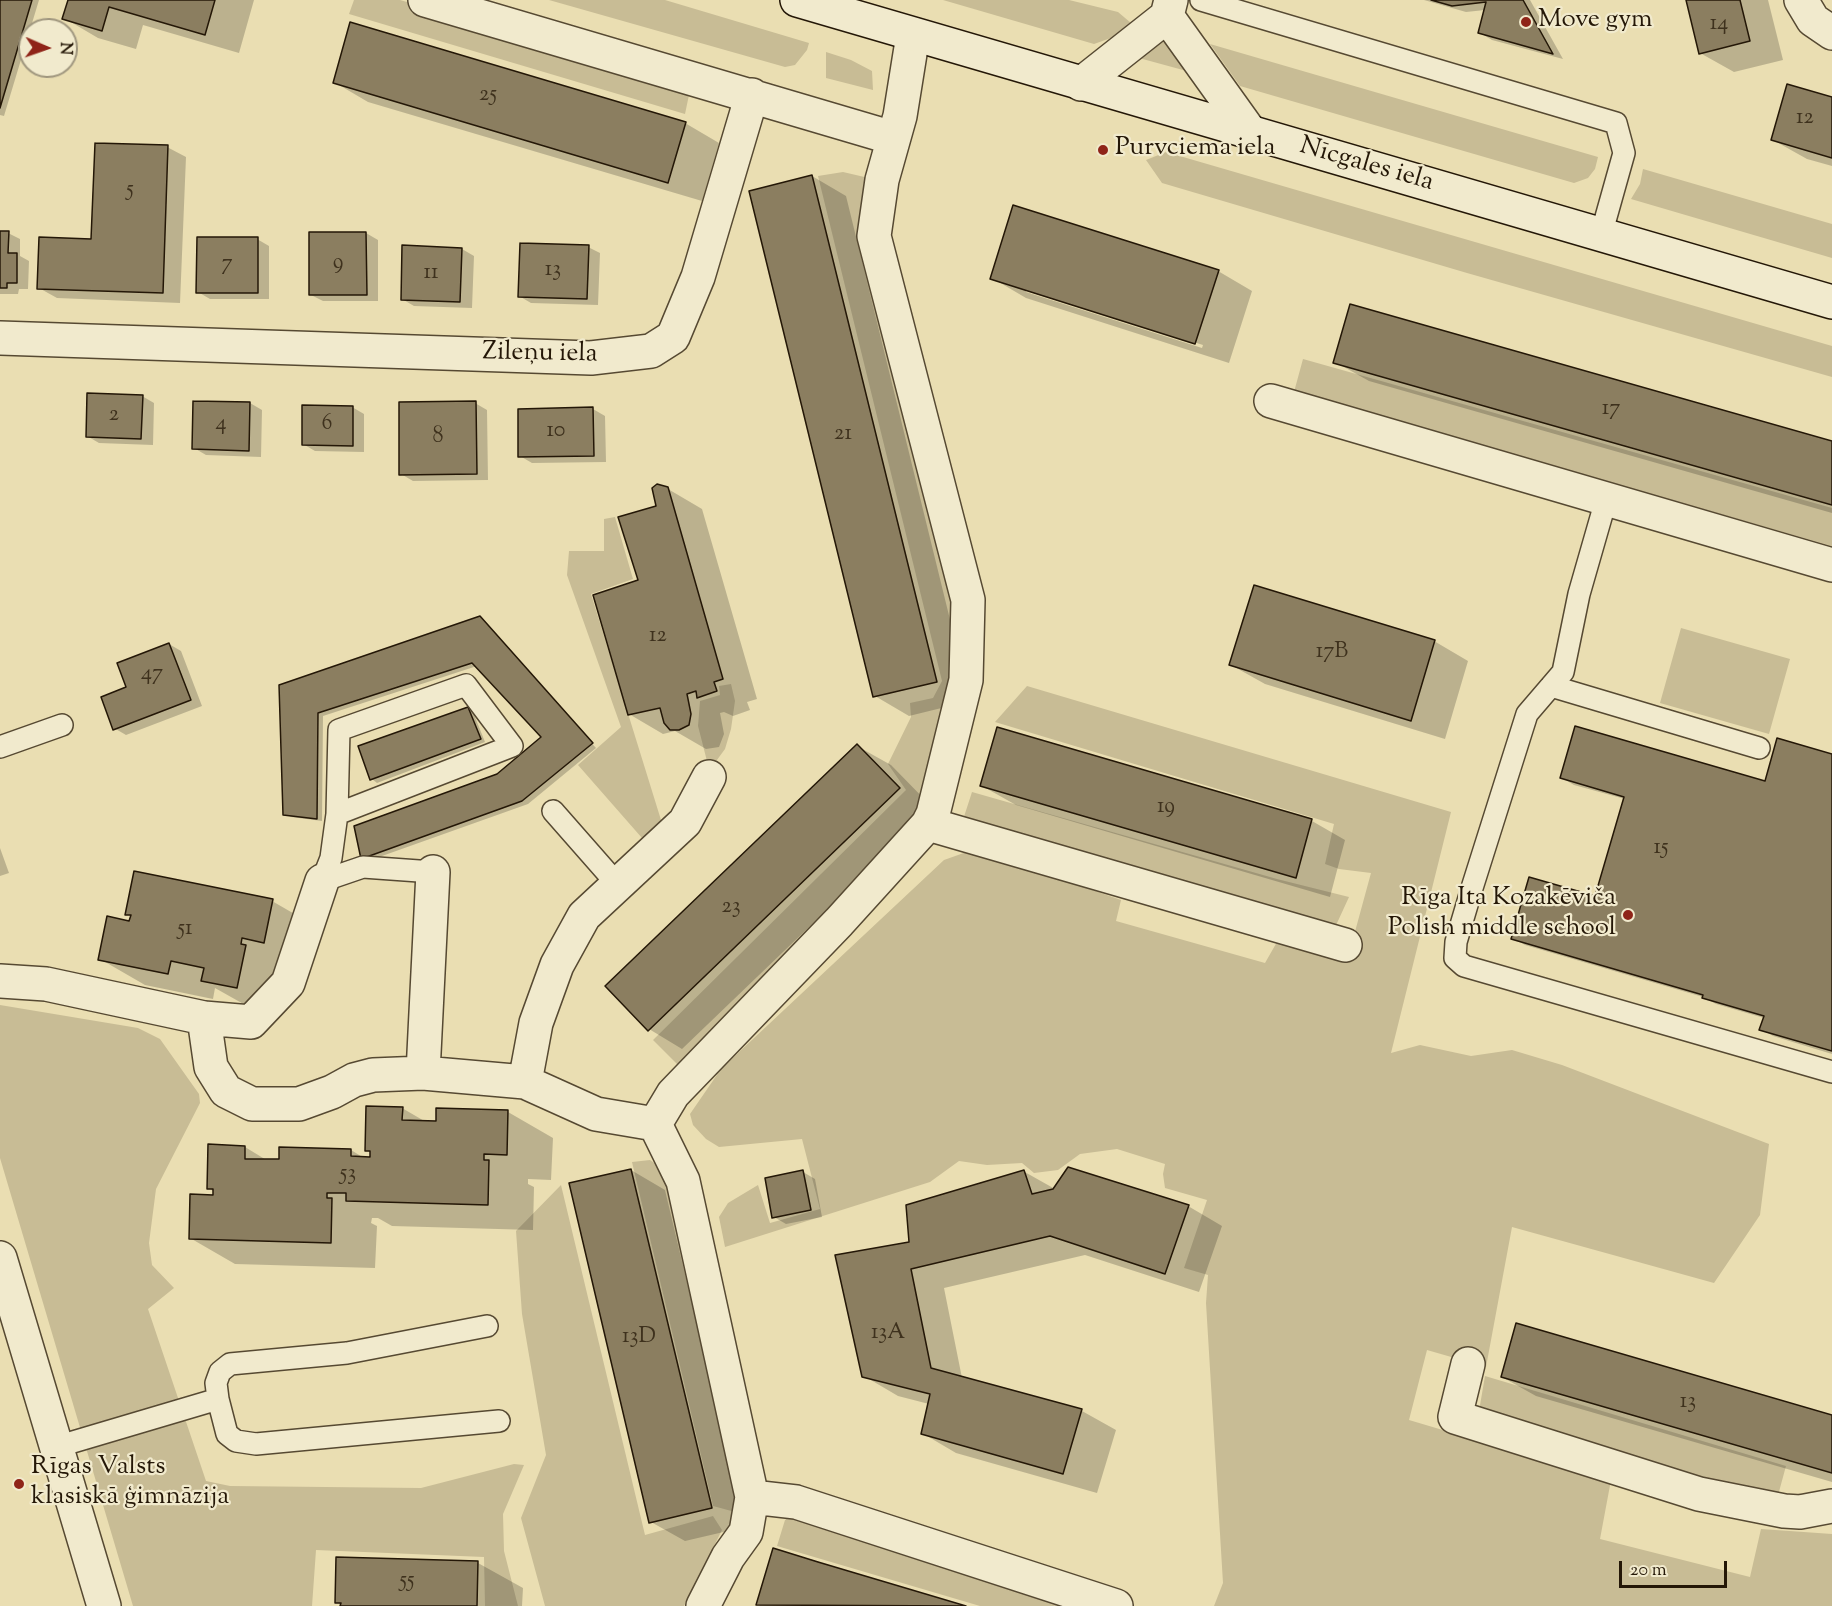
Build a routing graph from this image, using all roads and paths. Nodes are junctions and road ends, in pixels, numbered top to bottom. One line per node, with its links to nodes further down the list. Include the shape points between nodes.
1 (425, 0): 9 (street)
2 (797, 0): 7 (street, Nīcgales iela)
3 (1201, 0): 12 (lane, via 1616,123 1624,153)
4 (1801, 0): 6 (street, via 1813,20)
5 (1169, 8): 8 (street); 10 (street)
6 (1832, 33)
7 (913, 35): 8 (street, Nīcgales iela); 11 (street)
8 (1081, 84): 10 (street, Nīcgales iela)
9 (752, 95): 11 (street); 14 (street, Zileņu iela, via 698,277 673,337 651,351 591,358)
10 (1250, 132): 12 (street, Nīcgales iela)
11 (893, 138): 25 (street, via 874,236 968,600 966,680 933,814)
12 (1601, 235): 13 (street, Nīcgales iela)
13 (1832, 302)
14 (0, 338)
15 (1271, 401): 16 (street)
16 (1606, 500): 17 (street); 18 (lane, via 1579,594 1563,672)
17 (1832, 566)
18 (1551, 686): 21 (lane); 32 (lane, via 1527,714 1456,942 1455,958 1464,966)
19 (62, 725): 20 (lane)
20 (0, 747)
21 (1759, 748)
22 (708, 777): 28 (street, via 685,822)
23 (553, 811): 28 (lane)
24 (337, 814): 24 (lane, via 370,801 512,746 466,685 339,730); 27 (lane, via 331,858)
25 (927, 824): 29 (street); 35 (street, via 839,922 673,1094)
26 (433, 872): 27 (lane, via 363,867); 33 (street)
27 (322, 881): 31 (street, via 288,983 251,1022)
28 (618, 885): 34 (street, via 584,916 557,965 536,1023)
29 (1345, 945)
30 (0, 981): 31 (street, via 46,984)
31 (204, 1018): 33 (street, via 211,1066 226,1090 252,1104 299,1104 373,1075)
32 (1832, 1072)
33 (423, 1073): 34 (street)
34 (525, 1082): 35 (street, via 596,1114)
35 (655, 1124): 42 (street, via 683,1181)
36 (0, 1258): 41 (street)
37 (488, 1326): 39 (lane, via 347,1353 230,1364 220,1372 216,1383)
38 (1468, 1364): 43 (street, via 1455,1417 1699,1494 1800,1512)
39 (218, 1399): 40 (lane, via 227,1434 236,1441 256,1444); 41 (lane)
40 (499, 1421)
41 (56, 1447): 44 (street)
42 (752, 1497): 45 (street, via 746,1532 728,1557); 46 (street, via 796,1502)
43 (1832, 1506)
44 (104, 1606)
45 (703, 1606)
46 (1116, 1606)

